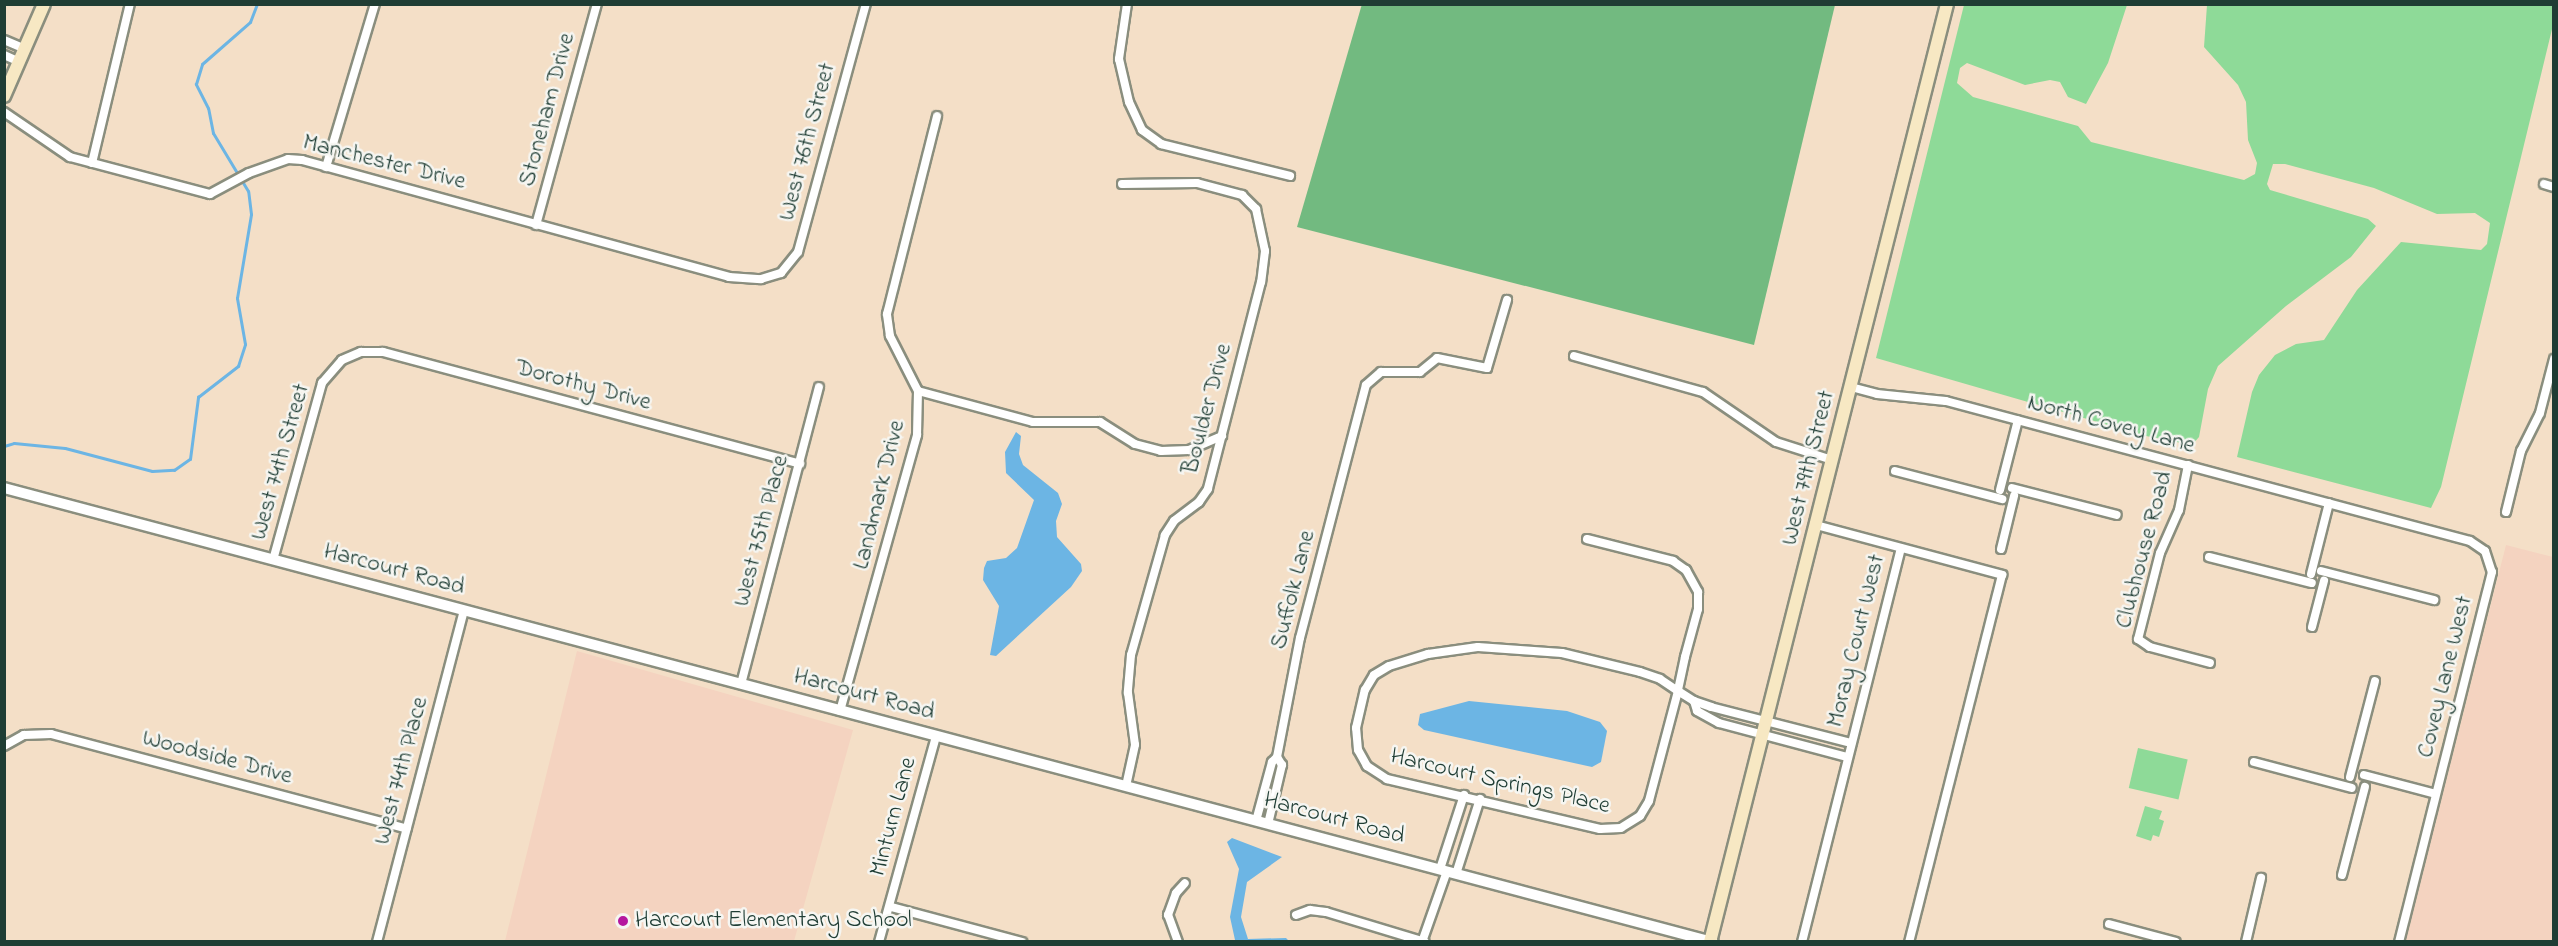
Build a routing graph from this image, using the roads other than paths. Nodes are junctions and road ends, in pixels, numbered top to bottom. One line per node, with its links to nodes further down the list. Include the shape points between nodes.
1 (44, 4): 9 (main road)
2 (130, 4): 15 (street)
3 (375, 4): 16 (street)
4 (597, 4): 21 (street, Stoneham Drive)
5 (866, 4): 22 (street, West 76th Street, via 798,252 791,263)
6 (1127, 4): 17 (street, via 1119,59 1129,102 1142,130 1161,144)
7 (1947, 4): 28 (main road, West 79th Street)
8 (4, 40): 9 (street)
9 (25, 49): 11 (main road)
10 (4, 55): 11 (street)
11 (20, 62): 12 (main road)
12 (4, 96)
13 (4, 112): 15 (street, Manchester Drive, via 24,122 54,149)
14 (937, 116): 29 (street, Landmark Drive, via 887,314 890,336)
15 (92, 164): 16 (street, Manchester Drive, via 210,194 249,173 288,159)
16 (326, 167): 21 (street, Manchester Drive)
17 (1290, 176)
18 (1122, 184): 31 (street, Boulder Drive, via 1202,184 1236,193 1251,202 1262,228 1263,273)
19 (2544, 184): 20 (street)
20 (2553, 187)
21 (536, 225): 22 (street, Manchester Drive, via 729,277)
22 (770, 277)
23 (1507, 300): 66 (street, Suffolk Lane, via 1486,368 1437,358 1417,373 1381,372 1366,385 1300,638)
24 (355, 354): 33 (street, Dorothy Drive, via 383,352); 48 (street, West 74th Street, via 336,365 322,383)
25 (1574, 356): 32 (street, via 1703,392 1776,442)
26 (2553, 359): 41 (street, via 2540,413 2521,451)
27 (819, 387): 33 (street, West 75th Place)
28 (1851, 387): 30 (street, North Covey Lane, via 1884,395 1938,399); 32 (main road, West 79th Street)
29 (918, 391): 31 (street, via 1033,422 1100,422 1135,444 1157,450 1189,450); 60 (street, Landmark Drive, via 917,435)
30 (2018, 420): 34 (street, North Covey Lane); 38 (street)
31 (1222, 436): 71 (street, Boulder Drive, via 1206,493 1174,521 1166,534 1131,654 1128,693 1135,745)
32 (1832, 460): 43 (main road, West 79th Street)
33 (800, 464): 57 (street, West 75th Place)
34 (2188, 465): 39 (street, North Covey Lane); 55 (street, Clubhouse Road, via 2179,510 2160,553 2138,634 2141,645)
35 (1895, 471): 38 (street)
36 (4, 488): 48 (street, Harcourt Road)
37 (2013, 492): 38 (street); 38 (street, via 2008,501); 42 (street); 46 (street)
38 (2001, 494)
39 (2329, 503): 40 (street, North Covey Lane); 50 (street)
40 (2360, 511): 74 (street, Covey Lane West, via 2474,542 2491,563 2492,573)
41 (2506, 512)
42 (2117, 515)
43 (1816, 525): 45 (street); 61 (main road, West 79th Street)
44 (1587, 539): 58 (street, via 1673,561 1695,583 1698,609)
45 (1901, 548): 64 (street, Moray Court West); 94 (street, via 2002,575)
46 (2001, 549)
47 (2209, 556): 50 (street)
48 (273, 560): 53 (street, Harcourt Road)
49 (2321, 571): 50 (street); 51 (street); 52 (street)
50 (2312, 578): 51 (street)
51 (2324, 581): 54 (street)
52 (2434, 600)
53 (464, 610): 57 (street, Harcourt Road); 79 (street, West 74th Place)
54 (2312, 627)
55 (2210, 663)
56 (2375, 681): 70 (street)
57 (741, 684): 60 (street, Harcourt Road)
58 (1678, 691): 59 (street); 75 (street, Harcourt Springs Place, via 1653,676 1569,654 1492,647 1428,654 1379,671 1365,690 1356,728 1359,755 1378,775); 76 (street, Harcourt Springs Place, via 1649,801 1630,824 1614,830 1600,829)
59 (1694, 701): 61 (street); 63 (street, via 1697,711 1707,719)
60 (840, 711): 62 (street, Harcourt Road)
61 (1766, 721): 63 (main road, West 79th Street); 64 (street)
62 (936, 736): 71 (street, Harcourt Road); 84 (street, Minturn Lane)
63 (1762, 736): 67 (street); 88 (main road, West 79th Street)
64 (1851, 743): 67 (street, Moray Court West)
65 (4, 746): 79 (street, Woodside Drive, via 33,734 55,735)
66 (1277, 757): 77 (street, via 1272,762); 78 (street, Suffolk Lane, via 1282,765)
67 (1847, 757): 93 (street, Moray Court West)
68 (2254, 762): 73 (street)
69 (2364, 775): 70 (street, via 2356,773); 72 (street); 74 (street)
70 (2350, 777): 73 (street)
71 (1126, 786): 77 (street, Harcourt Road)
72 (2365, 787): 73 (street); 81 (street)
73 (2352, 788)
74 (2436, 794): 97 (street, Covey Lane West)
75 (1464, 795): 76 (street, Harcourt Springs Place); 80 (street)
76 (1480, 799): 80 (street)
77 (1256, 821): 78 (street, Harcourt Road)
78 (1268, 824): 80 (street, Harcourt Road)
79 (407, 829): 89 (street, West 74th Place)
80 (1448, 871): 87 (street); 88 (street, Harcourt Road)
81 (2342, 875)
82 (2261, 878): 96 (street)
83 (1185, 882): 92 (street, via 1168,915)
84 (891, 907): 90 (street, Minturn Lane); 91 (street)
85 (1296, 915): 87 (street, via 1310,910 1326,912)
86 (2109, 924): 95 (street)
87 (1423, 941)
88 (1711, 941)
89 (376, 942)
90 (879, 942)
91 (1022, 942)
92 (1178, 942)
93 (1802, 942)
94 (1909, 942)
95 (2176, 942)
96 (2246, 942)
97 (2399, 942)

